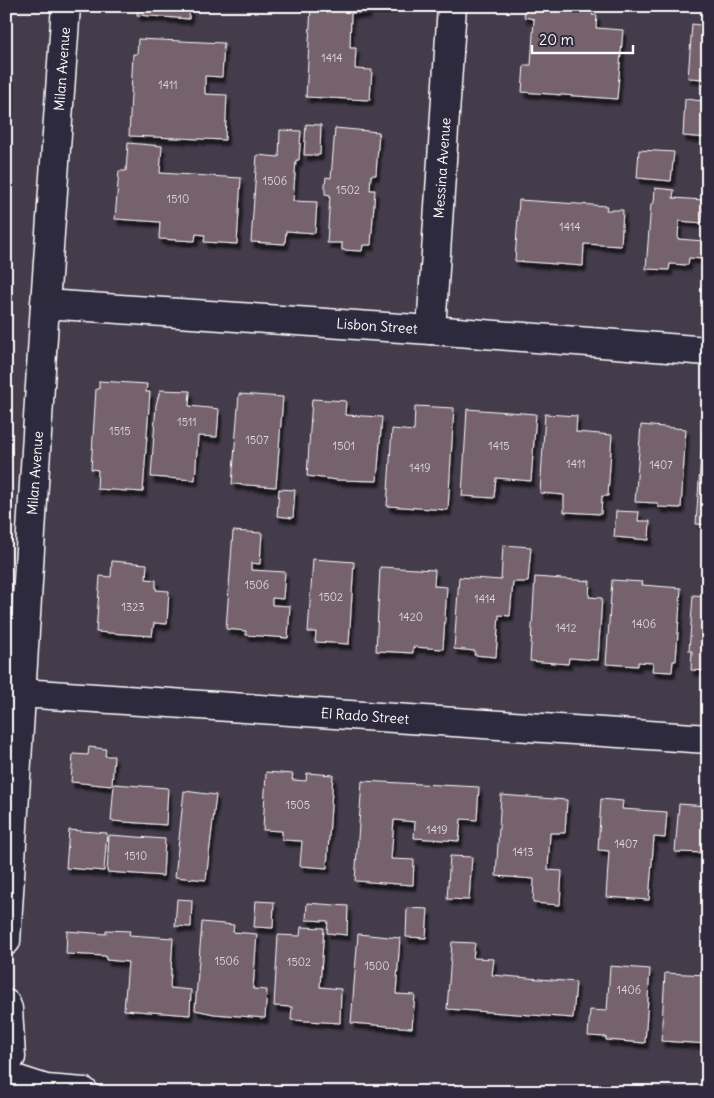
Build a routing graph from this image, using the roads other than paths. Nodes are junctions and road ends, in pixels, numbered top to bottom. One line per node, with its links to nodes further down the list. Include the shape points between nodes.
1 (66, 6): 3 (street, Milan Avenue)
2 (452, 6): 4 (street, Messina Avenue)
3 (46, 304): 4 (street, Lisbon Street); 6 (street, Milan Avenue)
4 (431, 330): 5 (street, Lisbon Street)
5 (708, 351)
6 (22, 693): 7 (street, El Rado Street); 8 (street, Milan Avenue)
7 (708, 739)
8 (6, 941)
9 (6, 1004): 10 (street)
10 (9, 1072): 11 (street, via 46,1089)
11 (84, 1092)

